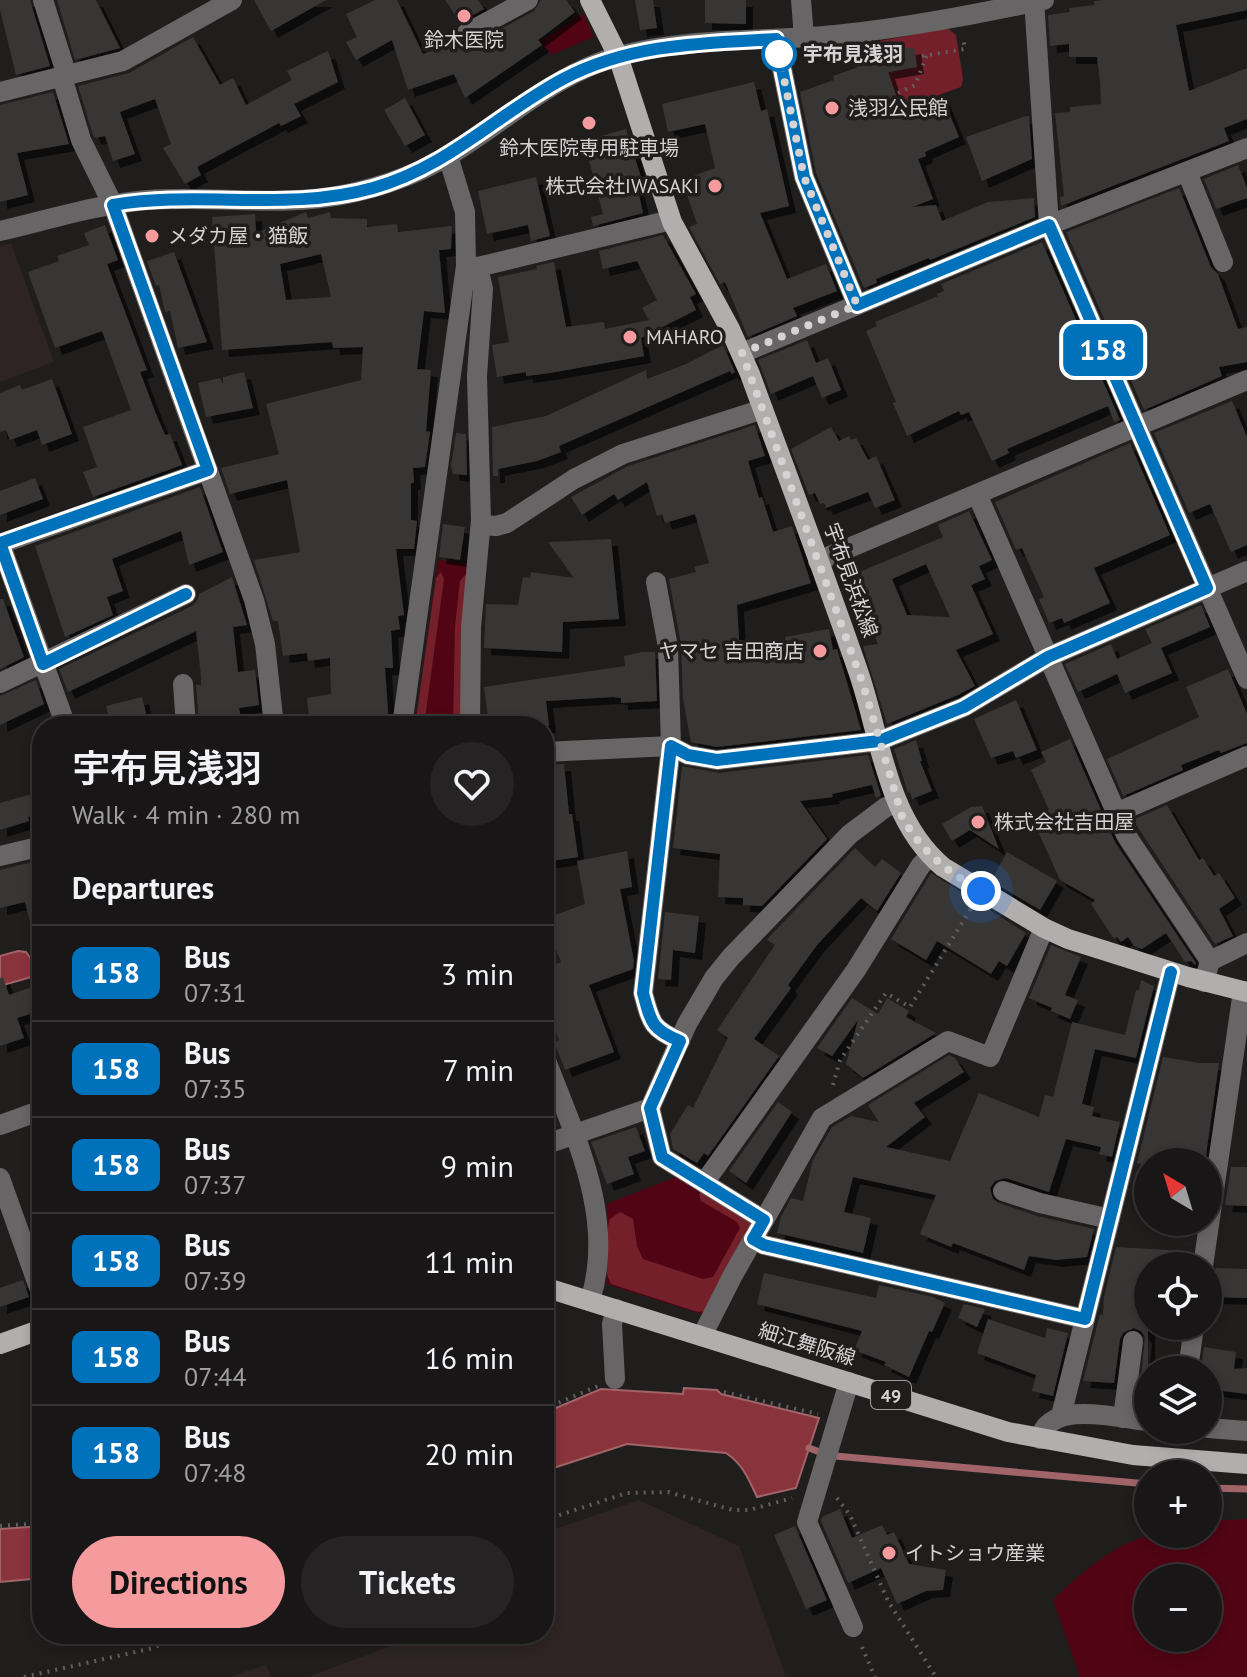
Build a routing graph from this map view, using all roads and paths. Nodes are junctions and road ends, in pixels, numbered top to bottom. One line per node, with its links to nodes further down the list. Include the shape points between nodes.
1 (43, 0): 12 (street)
2 (232, 0): 12 (street, via 123,61)
3 (528, 0): 8 (street)
4 (590, 0): 11 (main road, 宇布見浜松線)
5 (801, 0): 9 (street)
6 (1037, 1): 7 (street); 20 (street)
7 (960, 15): 9 (street); 14 (path, via 965,49 924,56 915,85)
8 (467, 33)
9 (804, 37): 10 (street)
10 (776, 39): 11 (street, via 675,45); 24 (street, via 804,177)
11 (618, 56): 16 (street, via 565,78); 19 (main road, 宇布見浜松線)
12 (64, 76): 13 (street); 18 (street, via 81,140)
13 (0, 92)
14 (898, 93)
15 (1247, 148): 17 (street)
16 (448, 156): 18 (street, via 374,188 318,199); 23 (street, via 465,212)
17 (1187, 172): 20 (street); 22 (street)
18 (113, 205): 21 (street); 29 (street)
19 (671, 220): 23 (street); 25 (main road, 宇布見浜松線)
20 (1049, 225): 24 (street); 28 (street)
21 (0, 231)
22 (1223, 262)
23 (472, 266): 31 (street, via 483,289 477,376); 46 (street)
24 (857, 305): 25 (street)
25 (742, 353): 27 (main road, 宇布見浜松線)
26 (1247, 380): 28 (street)
27 (763, 409): 31 (street, via 623,454 507,523); 33 (main road, 宇布見浜松線)
28 (1136, 426): 30 (street); 36 (street)
29 (208, 470): 32 (street); 45 (street, via 261,621)
30 (977, 494): 33 (street); 38 (street)
31 (481, 525): 47 (street, via 471,627)
32 (0, 543): 39 (street)
33 (818, 561): 48 (main road, 宇布見浜松線)
34 (1247, 571): 36 (street)
35 (656, 582): 49 (street, via 668,647)
36 (1207, 588): 38 (street); 40 (street)
37 (186, 594): 39 (street)
38 (1048, 657): 48 (street, via 964,707); 53 (street)
39 (43, 664): 41 (street); 43 (street)
40 (1247, 679)
41 (0, 683)
42 (183, 684): 44 (street)
43 (62, 716)
44 (185, 716)
45 (273, 716)
46 (404, 716)
47 (470, 716)
48 (879, 741): 49 (street, via 717,760); 52 (main road, 宇布見浜松線)
49 (671, 746): 50 (street); 64 (street, via 643,993 660,1033)
50 (554, 752)
51 (1247, 756): 53 (street)
52 (898, 803): 56 (main road, 宇布見浜松線); 64 (street, via 850,834 731,957)
53 (1116, 813): 60 (street)
54 (32, 848): 55 (street)
55 (0, 856)
56 (930, 857): 57 (main road, 宇布見浜松線); 73 (street)
57 (981, 891): 58 (main road, 宇布見浜松線); 68 (path, via 910,1007 886,993 840,1060)
58 (1044, 928): 61 (main road, 宇布見浜松線); 68 (street, via 990,1057 948,1041)
59 (1247, 943): 60 (street)
60 (1210, 961): 62 (street)
61 (1171, 972): 62 (main road, 宇布見浜松線); 75 (street)
62 (1204, 982): 63 (main road, 宇布見浜松線)
63 (1245, 991): 78 (street)
64 (680, 1041): 66 (street)
65 (554, 1082): 70 (street)
66 (650, 1108): 70 (street); 73 (street, via 662,1157)
67 (32, 1114): 69 (street)
68 (822, 1118): 76 (street)
69 (0, 1125)
70 (574, 1135): 71 (street); 81 (street, via 597,1216 598,1261)
71 (554, 1142)
72 (0, 1178): 79 (street)
73 (704, 1183): 76 (street)
74 (1003, 1191): 75 (street)
75 (1110, 1219): 83 (street)
76 (764, 1220): 77 (street)
77 (753, 1239): 83 (street); 85 (street)
78 (1205, 1252)
79 (32, 1268)
80 (554, 1290): 81 (main road, 細江舞阪線 / 49)
81 (590, 1301): 82 (main road, 細江舞阪線 / 49)
82 (616, 1309): 85 (main road, 細江舞阪線 / 49); 88 (street)
83 (1085, 1319): 93 (street)
84 (32, 1333): 87 (main road)
85 (702, 1336): 89 (main road, 細江舞阪線 / 49)
86 (1133, 1341): 94 (street)
87 (0, 1344)
88 (615, 1379): 91 (path)
89 (849, 1382): 98 (main road, 細江舞阪線 / 49); 100 (street)
90 (724, 1392): 92 (path)
91 (554, 1405)
92 (823, 1415)
93 (1061, 1416): 94 (street); 98 (street, via 1049,1423)
94 (1123, 1418): 95 (street)
95 (1134, 1419)
96 (1222, 1429): 97 (street)
97 (1247, 1431)
98 (1040, 1439): 99 (main road, 細江舞阪線 / 49, via 1133,1455)
99 (1247, 1464)
100 (817, 1490): 101 (path, via 749,1510 668,1492 627,1493); 104 (street, via 807,1522); 108 (path, via 842,1502 888,1601)
101 (554, 1517)
102 (32, 1524): 103 (path)
103 (0, 1526)
104 (853, 1627): 107 (path)
105 (162, 1644): 106 (path)
106 (24, 1677)
107 (875, 1677)
108 (936, 1677)

